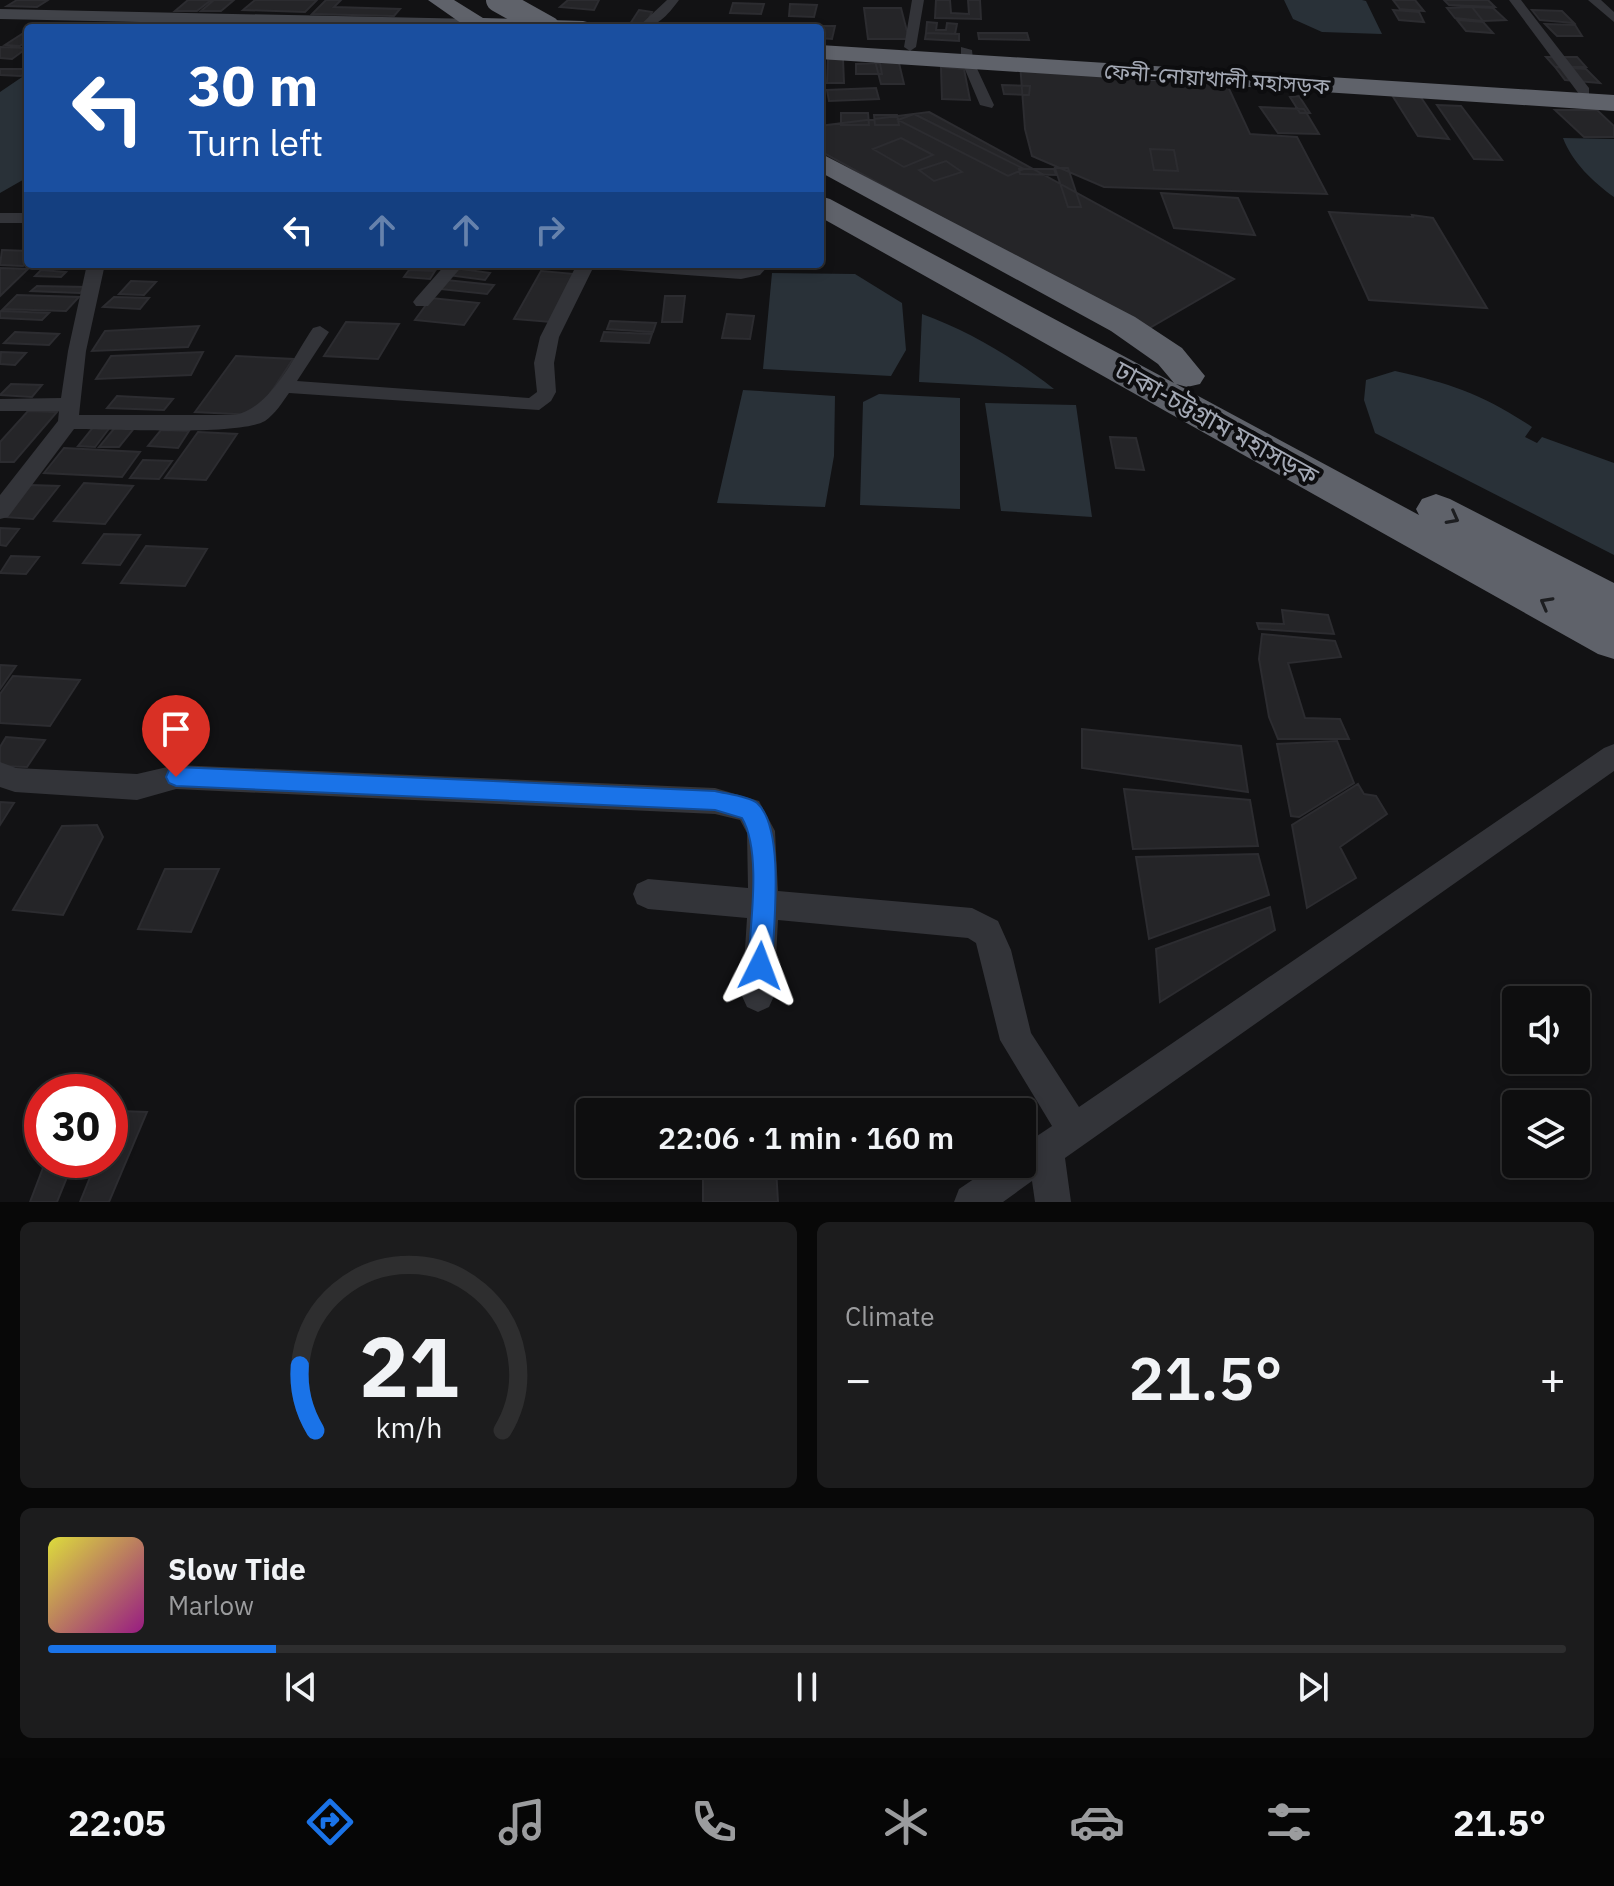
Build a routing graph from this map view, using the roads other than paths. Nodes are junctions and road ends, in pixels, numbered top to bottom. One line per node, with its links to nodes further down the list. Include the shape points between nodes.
1 (439, 0): 12 (highway)
2 (469, 0): 13 (highway)
3 (498, 0): 14 (highway, bridge)
4 (523, 0): 15 (highway)
5 (673, 0): 16 (street)
6 (918, 0): 18 (street)
7 (1515, 0): 21 (street)
8 (1594, 0): 10 (street)
9 (0, 17): 11 (main road)
10 (1614, 18)
11 (280, 24)
12 (477, 24)
13 (509, 24)
14 (541, 24)
15 (562, 24)
16 (648, 24)
17 (824, 42): 18 (highway, ফেনী-নোয়াখালী মহাসড়ক)
18 (910, 47): 20 (highway, ফেনী-নোয়াখালী মহাসড়ক)
19 (824, 52): 20 (highway, ফেনী-নোয়াখালী মহাসড়ক)
20 (966, 55): 21 (highway, ফেনী-নোয়াখালী মহাসড়ক); 23 (highway, ফেনী-নোয়াখালী মহাসড়ক); 24 (street)
21 (1584, 91): 22 (highway, ফেনী-নোয়াখালী মহাসড়ক)
22 (1614, 92)
23 (1614, 103)
24 (987, 105)
25 (824, 163): 38 (highway, via 1123,324 1170,356)
26 (824, 177): 38 (highway, ঢাকা-চট্টগ্রাম মহাসড়ক)
27 (824, 207): 38 (highway, ঢাকা-চট্টগ্রাম মহাসড়ক)
28 (0, 218): 29 (street)
29 (24, 218)
30 (824, 220): 38 (highway, via 1044,349 1110,378)
31 (95, 268): 41 (street)
32 (452, 268): 36 (street)
33 (584, 268): 39 (street, via 553,328 544,365 550,385 540,402)
34 (659, 268): 35 (street, via 741,274)
35 (757, 268)
36 (422, 302)
37 (320, 332): 39 (street)
38 (1173, 383): 43 (highway, ঢাকা-চট্টগ্রাম মহাসড়ক, one-way to 43); 44 (highway, ঢাকা-চট্টগ্রাম মহাসড়ক, one-way to 38)
39 (283, 386): 41 (street, via 256,417 235,422)
40 (0, 405): 41 (street)
41 (69, 413): 42 (street)
42 (0, 511)
43 (1614, 603)
44 (1614, 641)
45 (1614, 756): 50 (street)
46 (0, 774): 48 (street, via 15,780 137,787 176,777 715,801 749,810 761,831)
47 (648, 894): 48 (street)
48 (763, 907): 49 (street); 50 (street, via 972,923 987,932 1016,1040)
49 (758, 996)
50 (1061, 1141): 51 (street); 52 (street)
51 (972, 1202)
52 (1053, 1202)

